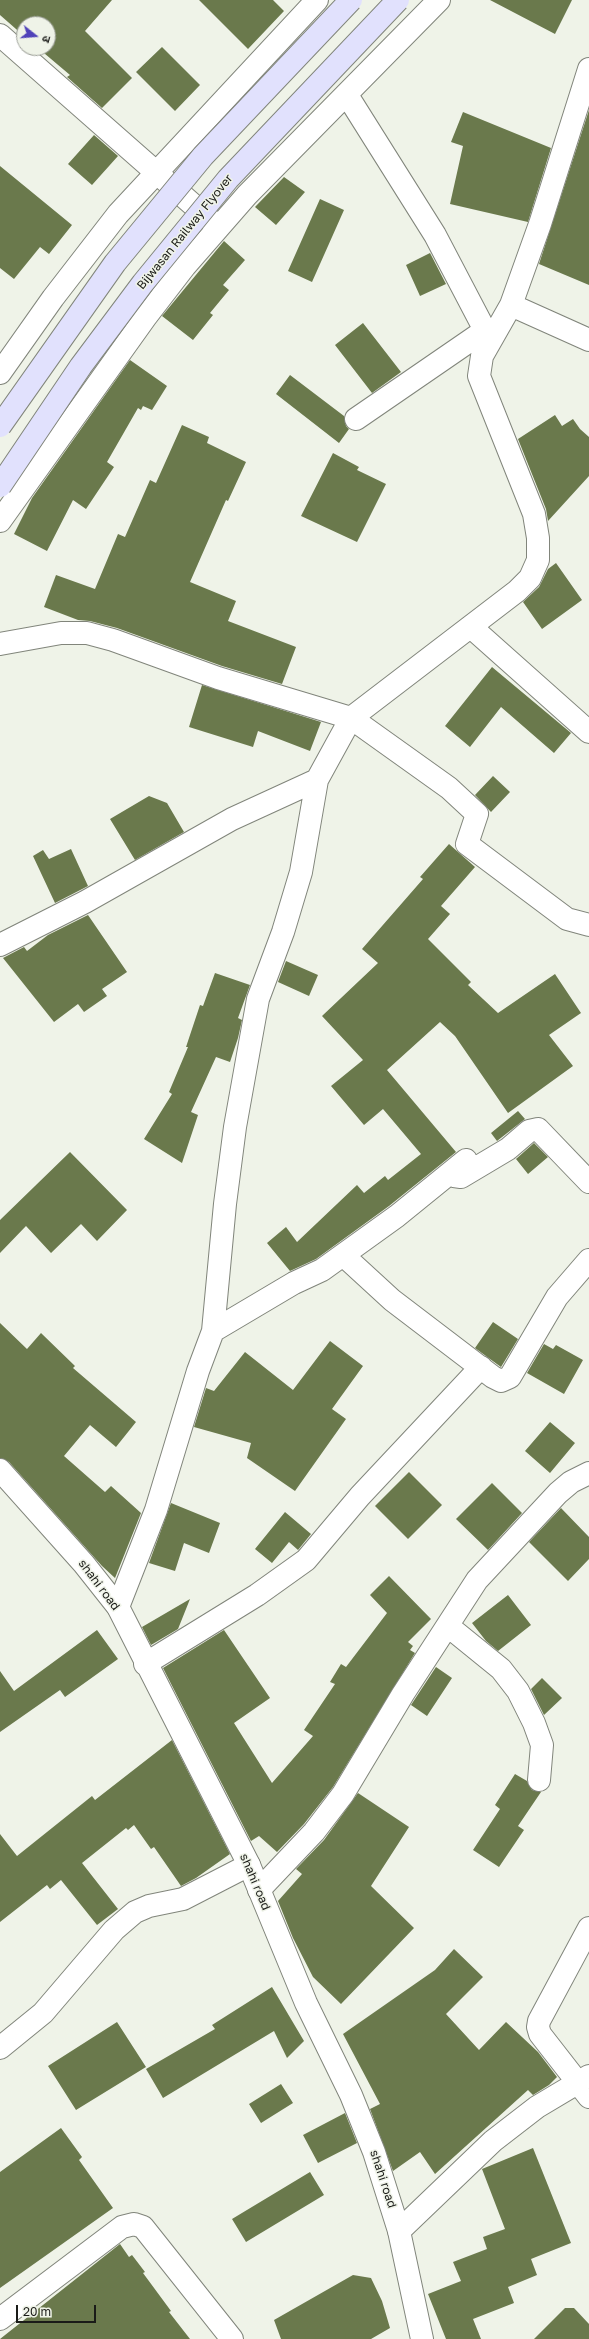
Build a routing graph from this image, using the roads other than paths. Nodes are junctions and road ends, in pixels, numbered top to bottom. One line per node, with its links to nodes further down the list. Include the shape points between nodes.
1 (317, 0): 8 (street)
2 (351, 0): 15 (main road, bridge, via 203,156 116,263)
3 (398, 0): 16 (main road, Bijwasan Railway Flyover, bridge, via 266,138 143,282 86,359)
4 (439, 0): 7 (street)
5 (0, 35): 8 (street)
6 (589, 69): 10 (street, via 540,224)
7 (347, 95): 9 (street); 11 (street, via 453,266)
8 (156, 171): 9 (street); 13 (street, via 90,250)
9 (218, 227): 17 (street, via 145,318)
10 (511, 305): 11 (street); 12 (street)
11 (487, 336): 14 (street); 18 (street, via 479,376 534,514 538,560 530,578 518,591)
12 (589, 340)
13 (0, 373)
14 (356, 419)
15 (0, 426)
16 (0, 486)
17 (0, 521)
18 (471, 627): 20 (street); 21 (street)
19 (0, 644): 20 (street, via 61,633 87,633 218,678)
20 (351, 718): 22 (street); 23 (street, via 449,788 477,814 467,844 567,919)
21 (589, 732)
22 (317, 780): 24 (street, via 232,819 85,902); 30 (street, via 301,872 258,999 234,1134 220,1243)
23 (589, 925)
24 (0, 945)
25 (466, 1160): 26 (street)
26 (448, 1175): 27 (street, via 461,1177 508,1149 529,1131 538,1129); 28 (street)
27 (589, 1182)
28 (343, 1255): 30 (street, via 322,1270 294,1283); 31 (street, via 392,1300)
29 (589, 1260): 31 (street, via 557,1297 510,1377 501,1381)
30 (213, 1331): 34 (street, via 198,1371 156,1510)
31 (481, 1367): 36 (street, via 360,1496 306,1560 257,1595)
32 (589, 1474): 35 (street, via 571,1482 525,1528 477,1580)
33 (4, 1481): 34 (street, shahi road, via 84,1564)
34 (118, 1607): 36 (street, shahi road)
35 (448, 1626): 37 (street, via 501,1669 518,1691 542,1745); 39 (street, via 403,1694 344,1794 314,1832)
36 (145, 1664): 38 (street, shahi road)
37 (539, 1780)
38 (249, 1865): 39 (street, shahi road); 41 (street, via 183,1899 149,1906 135,1912 114,1930 43,2013)
39 (259, 1890): 43 (street, shahi road, via 306,2003 351,2094 374,2152)
40 (589, 1928): 42 (street, via 539,2020 538,2027 540,2034)
41 (0, 2048)
42 (585, 2085): 43 (street, via 537,2107 493,2141)
43 (399, 2231): 46 (street, shahi road)
44 (0, 2319): 45 (street, via 122,2227 134,2224 143,2227)
45 (232, 2339)
46 (422, 2339)

